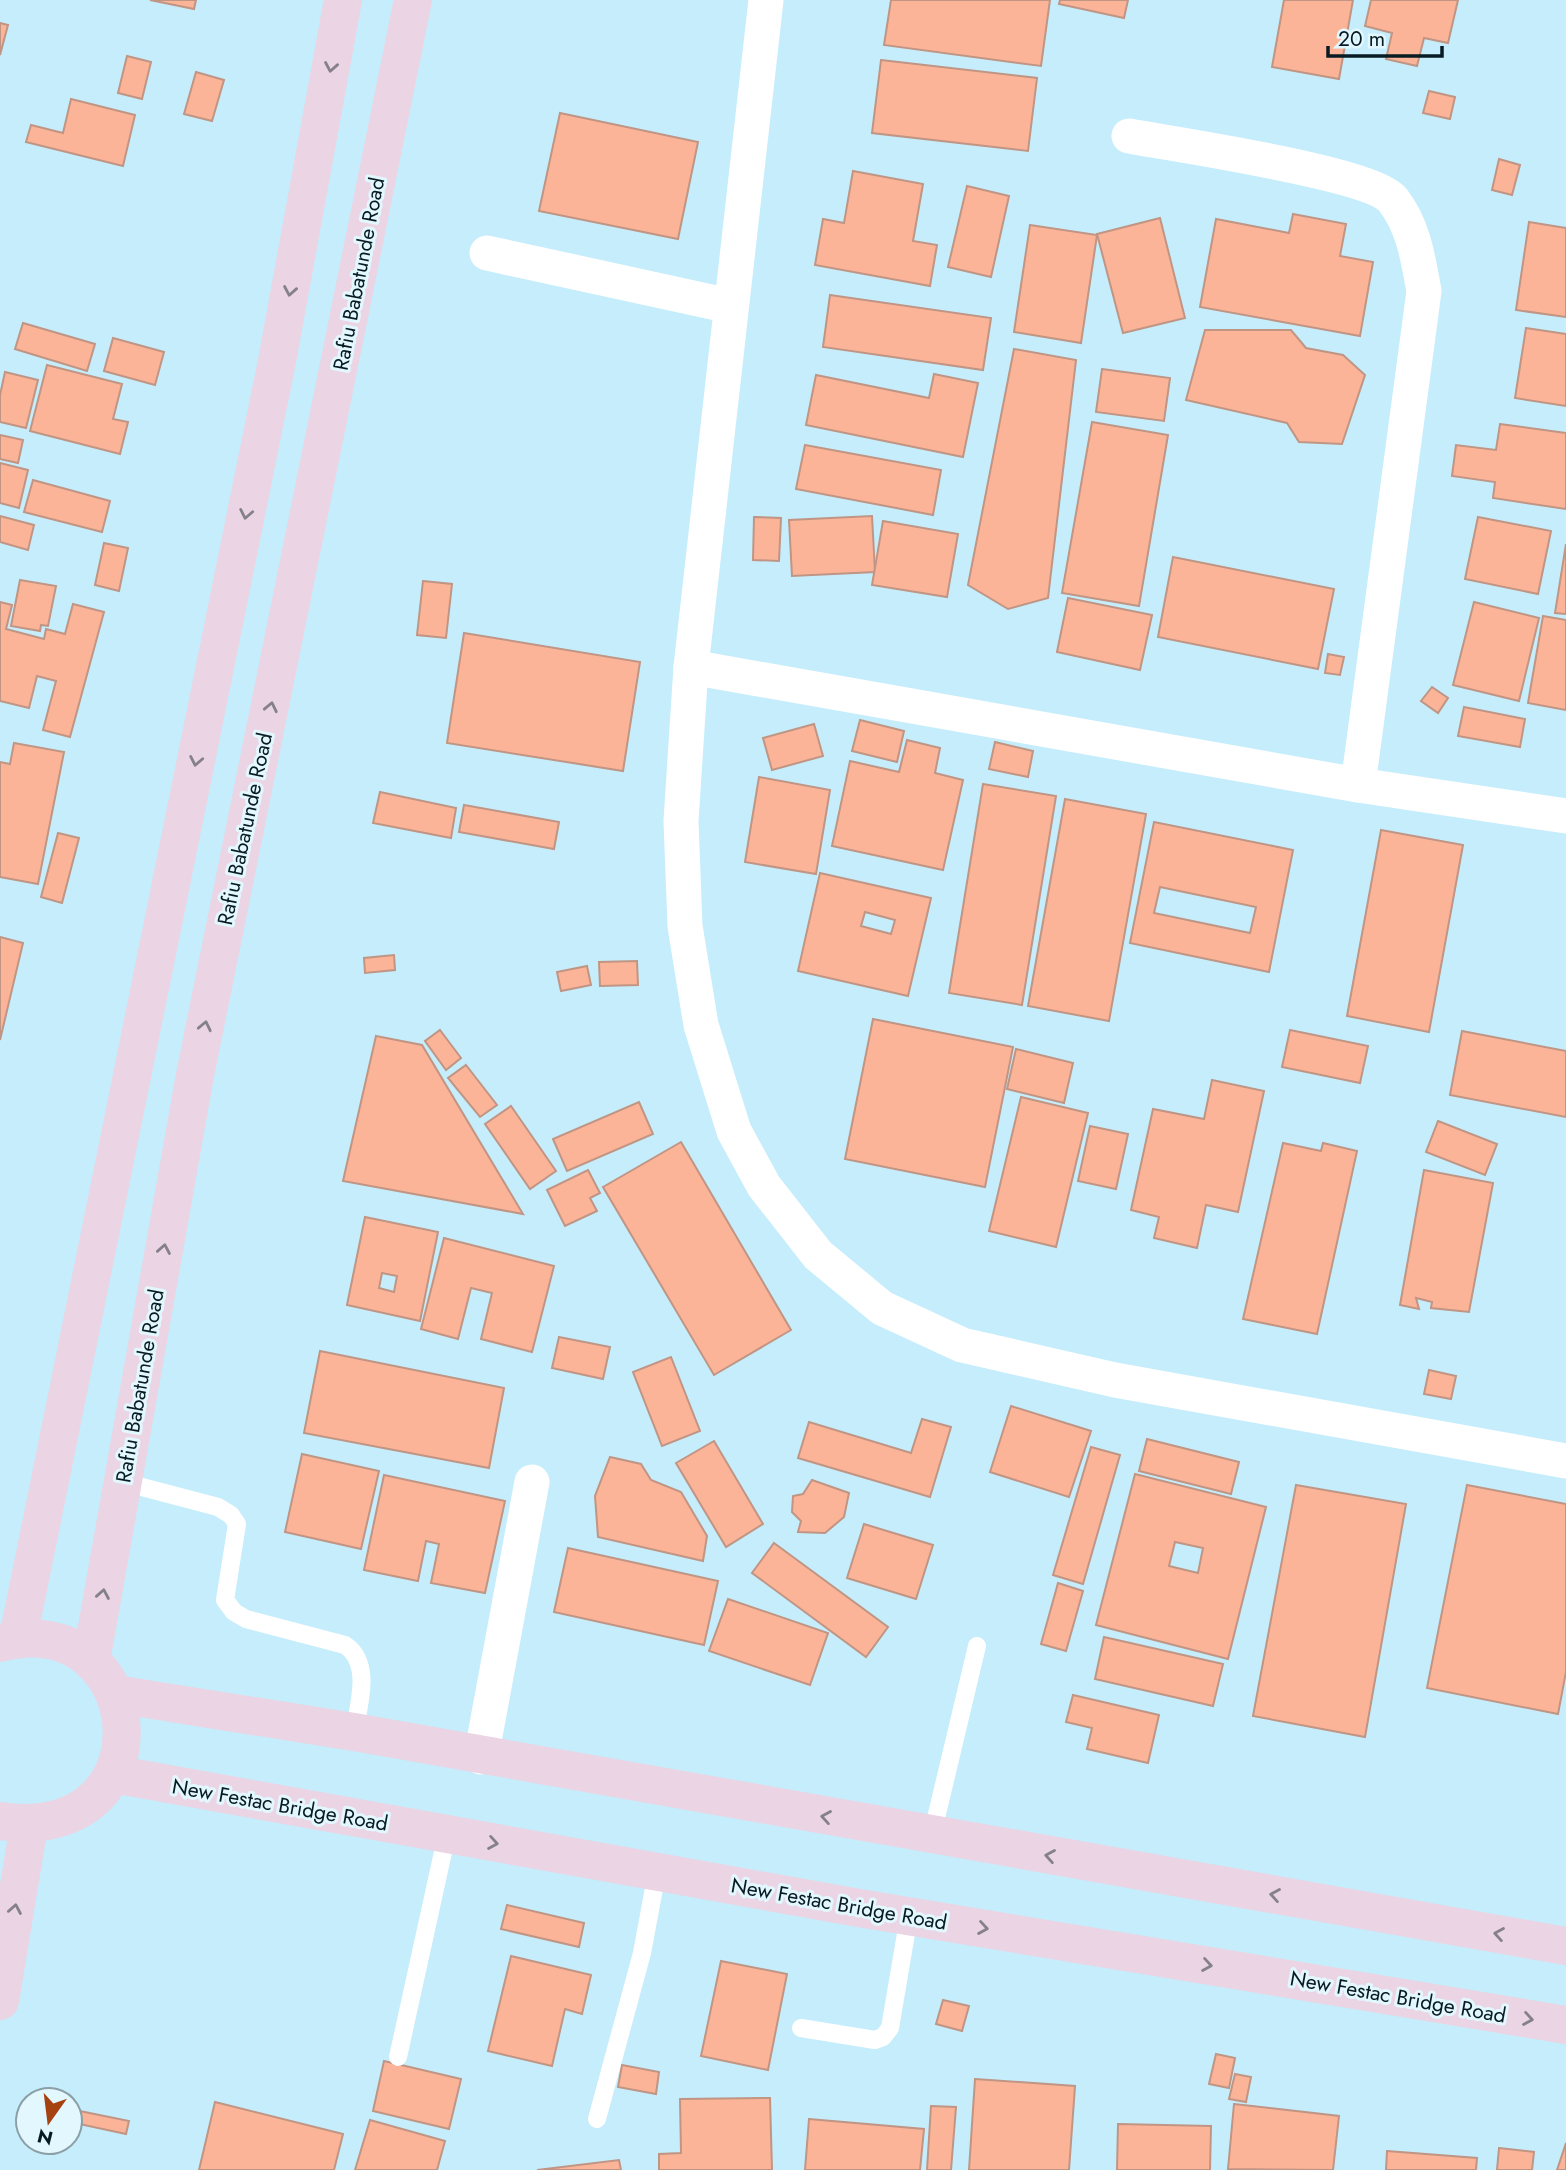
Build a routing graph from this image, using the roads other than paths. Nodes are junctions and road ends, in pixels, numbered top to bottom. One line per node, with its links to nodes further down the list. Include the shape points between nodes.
1 (343, 0): 13 (main road, one-way to 13, via 277,360)
2 (413, 0): 11 (main road, Rafiu Babatunde Road, one-way to 2, via 195,1075)
3 (766, 0): 6 (street)
4 (1129, 136): 8 (street, via 1335,174 1392,198 1413,236 1424,291)
5 (487, 253): 6 (street)
6 (730, 306): 7 (street)
7 (691, 667): 8 (street); 10 (street, via 681,821 685,926 701,1025 734,1131 764,1185 818,1255 881,1308 962,1345 1129,1382)
8 (1358, 785): 9 (street)
9 (1566, 816)
10 (1566, 1461)
11 (123, 1482): 15 (main road, Rafiu Babatunde Road, one-way to 11); 17 (lane, via 231,1514 236,1524 225,1600 246,1619 345,1645 357,1653 361,1667)
12 (532, 1482): 18 (street)
13 (9, 1640): 15 (main road, via 44,1639)
14 (977, 1646): 22 (lane)
15 (91, 1661): 16 (main road)
16 (115, 1694): 17 (main road); 19 (main road, via 123,1734)
17 (354, 1732): 18 (main road)
18 (481, 1757): 22 (main road, one-way to 18)
19 (113, 1774): 20 (main road, via 92,1801 63,1819); 21 (main road, New Festac Bridge Road)
20 (15, 1823): 26 (main road, one-way to 20)
21 (447, 1834): 23 (main road, New Festac Bridge Road, one-way to 23); 29 (lane)
22 (932, 1835): 25 (main road, one-way to 22)
23 (657, 1872): 24 (main road, New Festac Bridge Road); 30 (lane, via 642,1953)
24 (909, 1916): 27 (main road, New Festac Bridge Road, one-way to 27); 28 (lane, via 890,2028 883,2037 875,2040)
25 (1566, 1946)
26 (0, 2001)
27 (1566, 2025)
28 (802, 2028)
29 (398, 2057)
30 (597, 2119)

